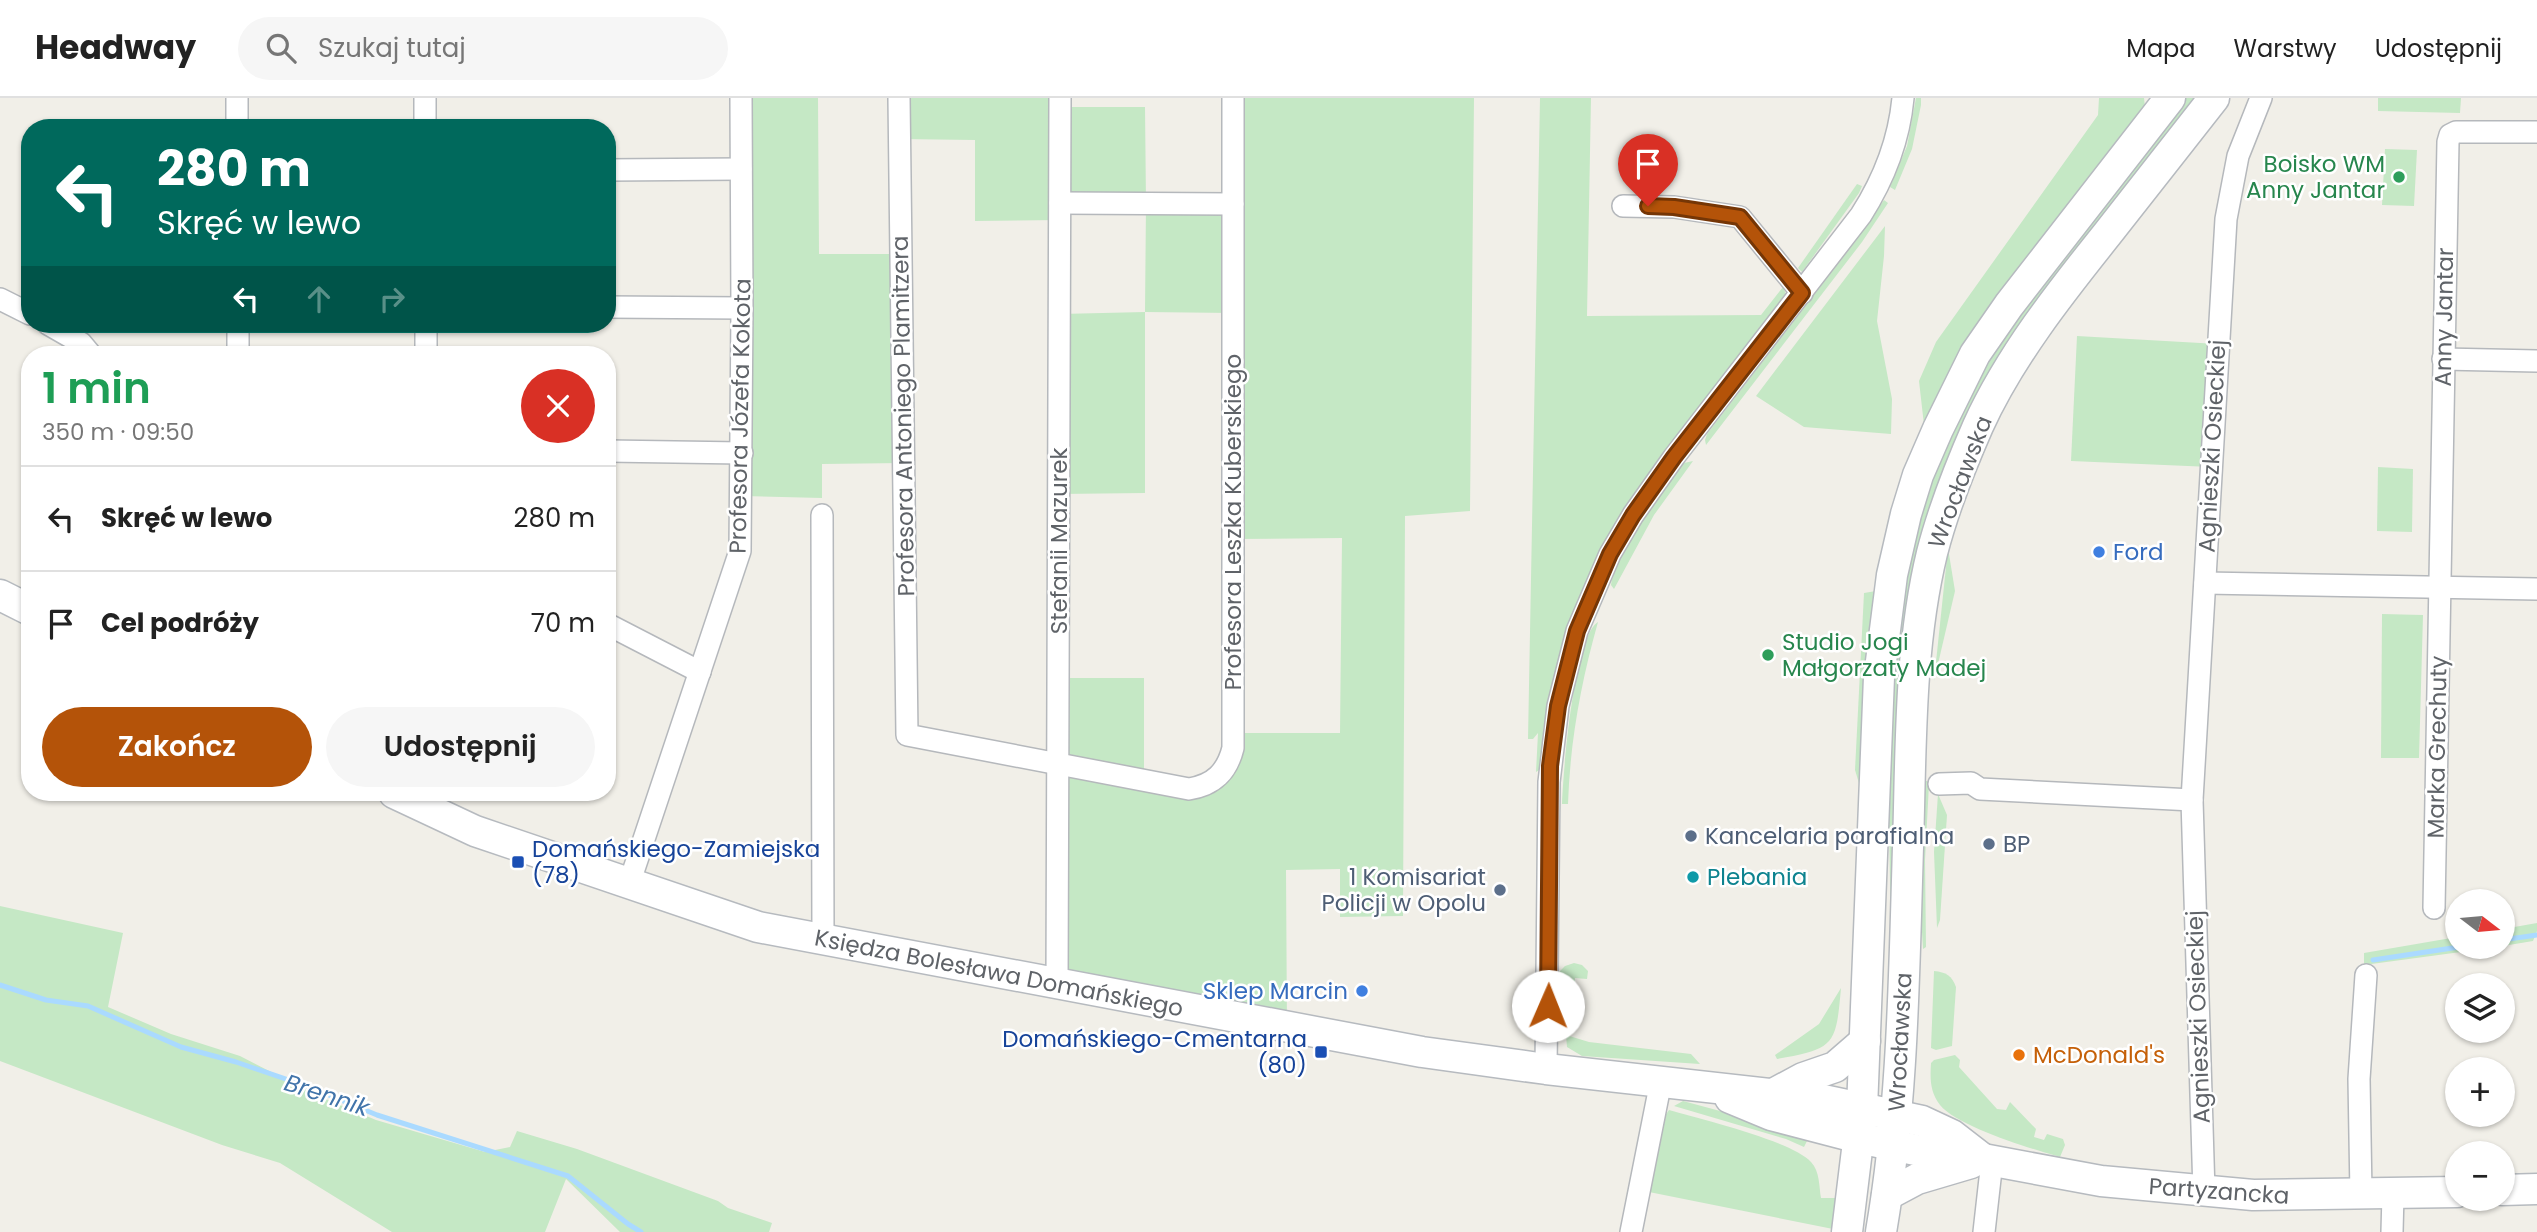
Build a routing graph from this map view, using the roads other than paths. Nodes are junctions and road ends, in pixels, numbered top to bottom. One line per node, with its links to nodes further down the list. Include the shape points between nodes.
1 (237, 98): 11 (street)
2 (425, 98): 12 (street)
3 (741, 98): 14 (street, Profesora Józefa Kokota)
4 (899, 98): 38 (street, Profesora Antoniego Plamitzera)
5 (1060, 98): 16 (street, Stefanii Mazurek)
6 (1233, 98): 17 (street, Profesora Leszka Kuberskiego)
7 (1903, 98): 19 (street, via 1891,159 1878,189)
8 (2170, 98): 48 (main road, Wrocławska, via 1975,354 1918,475 1892,575 1879,677)
9 (2214, 98): 54 (main road, Wrocławska, via 2072,278 2006,372 1944,513 1918,641)
10 (2261, 98): 31 (street, Agnieszki Osieckiej, via 2238,156 2226,219)
11 (237, 119)
12 (425, 119)
13 (2537, 132): 26 (street, Anny Jantar, via 2450,135)
14 (741, 169): 15 (street); 22 (street, Profesora Józefa Kokota)
15 (616, 170)
16 (1060, 203): 17 (street); 39 (street, Stefanii Mazurek)
17 (1233, 204): 39 (street, Profesora Leszka Kuberskiego, via 1230,758 1219,777 1189,789)
18 (1623, 206): 19 (street, via 1674,207 1740,217)
19 (1802, 293): 49 (street, via 1633,515 1604,565 1577,631 1558,706 1550,771)
20 (0, 299): 23 (street)
21 (616, 307): 22 (street)
22 (742, 308): 29 (street, Profesora Józefa Kokota)
23 (21, 310)
24 (64, 333): 25 (street)
25 (84, 346)
26 (2443, 359): 27 (street); 32 (street, Anny Jantar)
27 (2537, 360)
28 (616, 451): 29 (street)
29 (742, 453): 37 (street, Profesora Józefa Kokota, via 740,551)
30 (822, 515): 45 (street)
31 (2205, 583): 32 (street); 41 (street, Agnieszki Osieckiej)
32 (2440, 587): 33 (street); 44 (street, Marka Grechuty)
33 (2537, 589)
34 (0, 595): 35 (main road)
35 (21, 606)
36 (616, 629): 37 (street)
37 (700, 672): 43 (street, Profesora Józefa Kokota)
38 (907, 735): 39 (street, Profesora Leszka Kuberskiego)
39 (1058, 764): 47 (street, Stefanii Mazurek)
40 (1939, 784): 41 (street)
41 (2192, 800): 58 (street, Agnieszki Osieckiej)
42 (411, 801): 43 (main road, Księdza Bolesława Domańskiego, via 475,831)
43 (629, 884): 45 (main road, Księdza Bolesława Domańskiego, via 758,927)
44 (2434, 908)
45 (823, 941): 47 (main road, Księdza Bolesława Domańskiego)
46 (2366, 975): 60 (street, via 2359,1079)
47 (1057, 984): 49 (main road, Księdza Bolesława Domańskiego, via 1422,1052)
48 (1865, 1041): 52 (main road, via 1835,1067); 53 (main road, Wrocławska)
49 (1546, 1069): 50 (main road, Księdza Bolesława Domańskiego)
50 (1661, 1081): 51 (main road, Księdza Bolesława Domańskiego); 63 (street)
51 (1707, 1088): 52 (main road, Księdza Bolesława Domańskiego); 53 (main road, Księdza Bolesława Domańskiego, via 1771,1115)
52 (1775, 1093): 53 (main road, Księdza Bolesława Domańskiego, via 1823,1100)
53 (1860, 1124): 54 (main road, Partyzancka); 64 (main road, Wrocławska)
54 (1895, 1131): 55 (main road, Partyzancka, via 1944,1156); 62 (main road, Wrocławska)
55 (1987, 1160): 58 (main road, Partyzancka, via 2101,1181); 62 (main road, via 1917,1179); 66 (street)
56 (2537, 1189): 57 (main road)
57 (2515, 1190)
58 (2204, 1192): 60 (main road, Partyzancka)
59 (2445, 1192): 61 (main road, Partyzancka)
60 (2361, 1194): 61 (main road, Partyzancka)
61 (2393, 1194): 67 (street)
62 (1887, 1195): 65 (main road, Wrocławska)
63 (1631, 1232)
64 (1847, 1232)
65 (1881, 1232)
66 (1984, 1232)
67 (2392, 1232)

